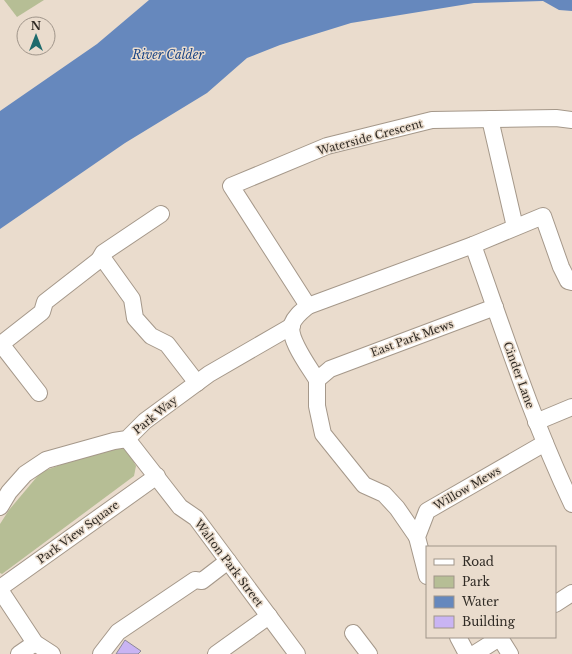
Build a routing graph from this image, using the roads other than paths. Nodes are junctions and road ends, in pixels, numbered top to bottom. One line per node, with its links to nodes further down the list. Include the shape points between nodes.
1 (490, 119): 2 (street, Waterside Crescent); 4 (street); 8 (street, Waterside Crescent, via 432,120 327,146 231,186)
2 (572, 120)
3 (161, 214): 6 (street, via 103,253)
4 (515, 227): 5 (street, Park Way); 7 (street, Park Way, via 543,216 560,267 568,281)
5 (473, 245): 8 (street, Park Way); 9 (street, Cinder Lane)
6 (99, 260): 11 (street, via 45,302 42,312); 13 (street, via 104,260 132,300 135,318 151,336 167,344)
7 (572, 282)
8 (308, 306): 10 (street, Park Way, via 298,314)
9 (495, 307): 12 (street, East Park Mews, via 330,369); 16 (street, Cinder Lane)
10 (292, 326): 12 (street, via 294,341); 13 (street, Park Way)
11 (0, 345): 14 (street)
12 (317, 380): 22 (street, via 317,406 323,434 364,485 384,494 397,508)
13 (197, 383): 17 (street, Park Way, via 145,421)
14 (39, 393)
15 (572, 407): 16 (street)
16 (536, 422): 18 (street, Cinder Lane)
17 (127, 439): 19 (street, Walton Park Street); 21 (street, Park Way, via 114,440 46,460 25,474)
18 (545, 443): 20 (street, Cinder Lane); 22 (street, Willow Mews, via 427,510)
19 (157, 476): 23 (street, Walton Park Street, via 180,507 196,518); 25 (street, Park View Square)
20 (572, 504)
21 (0, 507)
22 (417, 537): 24 (street)
23 (228, 561): 28 (street, Walton Park Street); 36 (street, via 202,581 195,580 118,632)
24 (426, 572)
25 (0, 589): 33 (street)
26 (572, 593): 27 (street)
27 (556, 603)
28 (269, 616): 37 (street); 38 (street, Walton Park Street)
29 (354, 633): 39 (street)
30 (459, 638): 40 (street)
31 (498, 638): 41 (street)
32 (501, 638): 42 (street)
33 (35, 643): 34 (street); 35 (street)
34 (20, 654)
35 (52, 654)
36 (101, 654)
37 (216, 654)
38 (297, 654)
39 (369, 654)
40 (467, 654)
41 (474, 654)
42 (510, 654)

